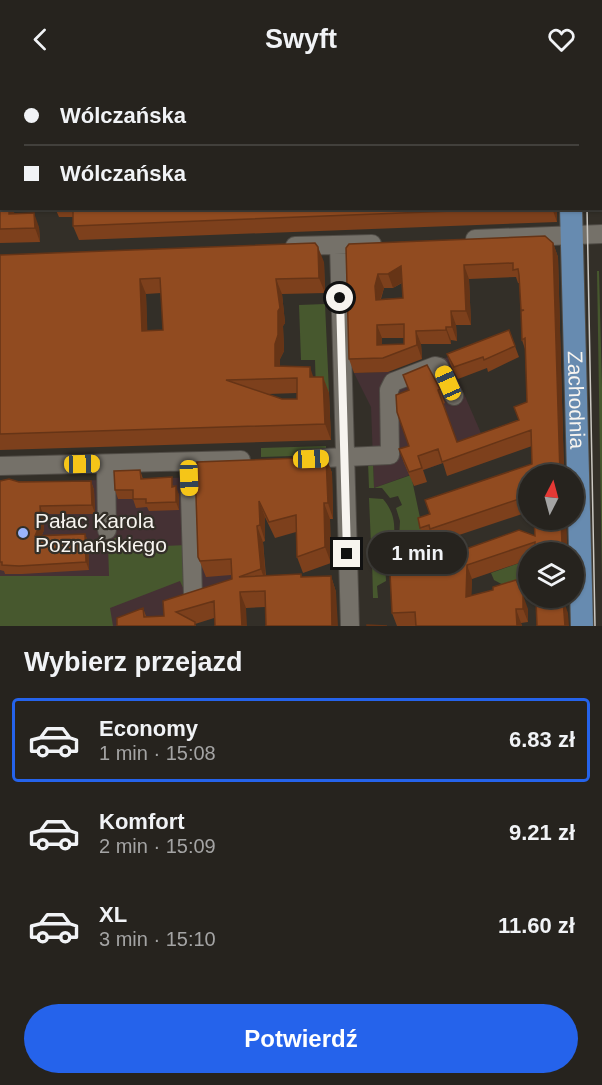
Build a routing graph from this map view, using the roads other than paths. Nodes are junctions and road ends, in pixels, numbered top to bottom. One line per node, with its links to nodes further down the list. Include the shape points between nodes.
1 (571, 210): 3 (main road, Zachodnia)
2 (602, 234): 3 (street)
3 (571, 235): 4 (street); 18 (main road, Zachodnia)
4 (454, 240)
5 (394, 243): 6 (street)
6 (339, 245): 7 (street); 9 (street)
7 (273, 247)
8 (454, 396): 9 (street, via 435,366 393,382 389,390 390,455)
9 (344, 458): 10 (street); 17 (street)
10 (287, 459)
11 (254, 460): 12 (street)
12 (189, 462): 13 (street); 16 (street)
13 (106, 464): 14 (street); 15 (street)
14 (0, 466)
15 (107, 530)
16 (193, 596)
17 (350, 626)
18 (582, 626)

